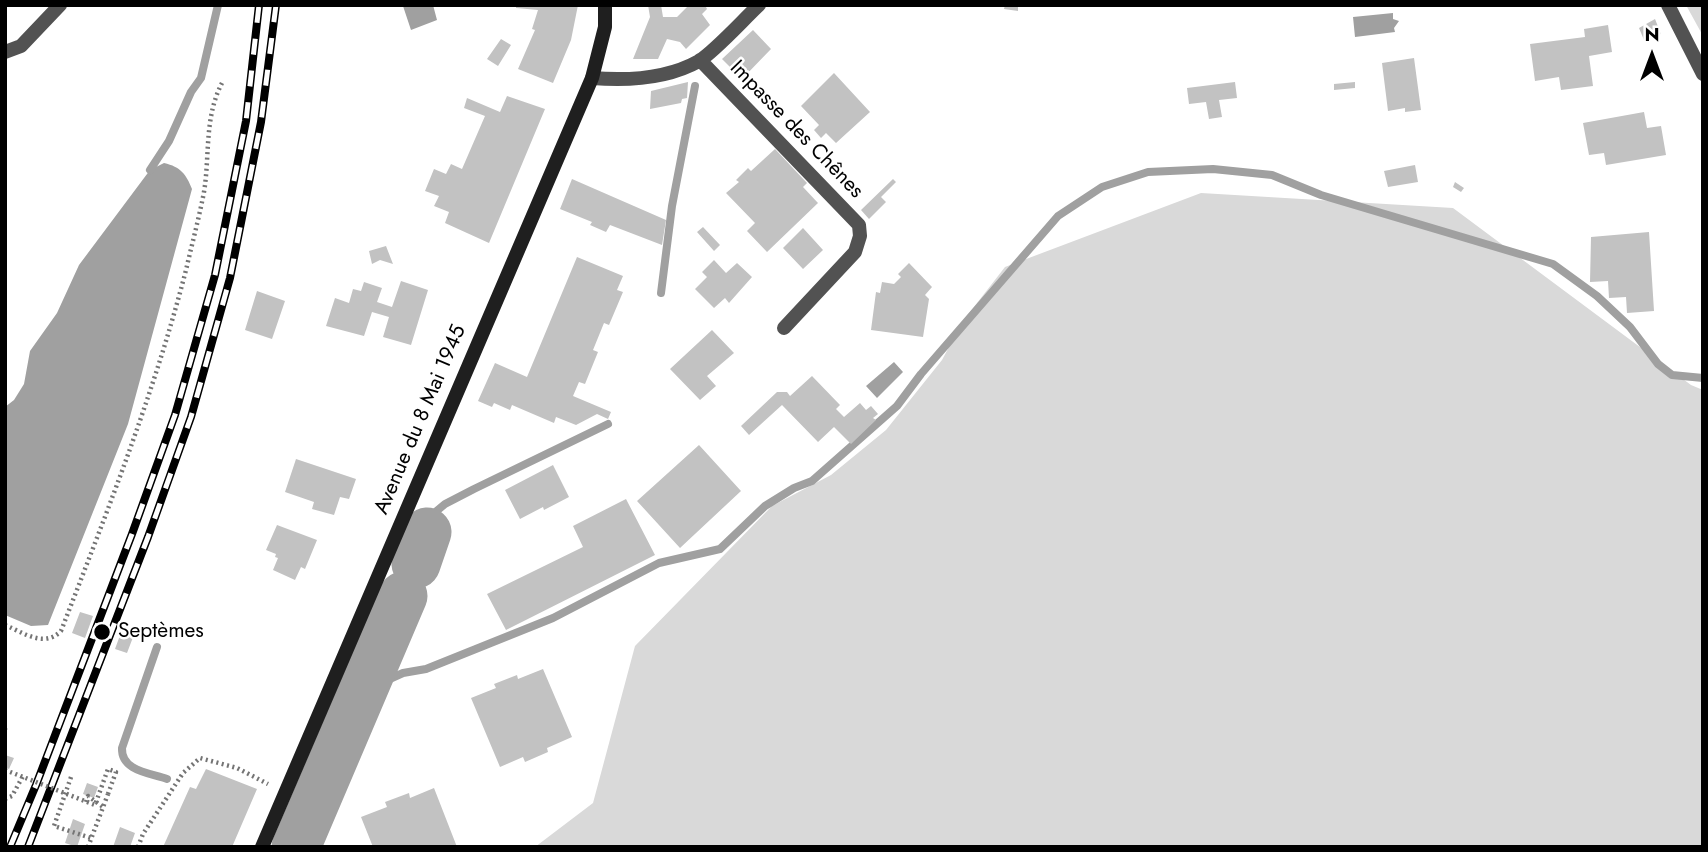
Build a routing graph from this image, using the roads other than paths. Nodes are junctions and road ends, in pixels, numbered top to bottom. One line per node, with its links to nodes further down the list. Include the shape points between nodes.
1 (60, 5): 5 (street, via 21,46)
2 (604, 5): 8 (main road, Avenue du 8 Mai 1945, via 605,27)
3 (759, 5): 6 (street)
4 (1668, 5): 7 (street)
5 (5, 52)
6 (700, 60): 8 (street, via 667,74 622,80); 9 (street, Impasse des Chênes, via 859,225 855,252)
7 (1703, 74)
8 (592, 78): 10 (main road, Avenue du 8 Mai 1945)
9 (784, 328)
10 (262, 847)

